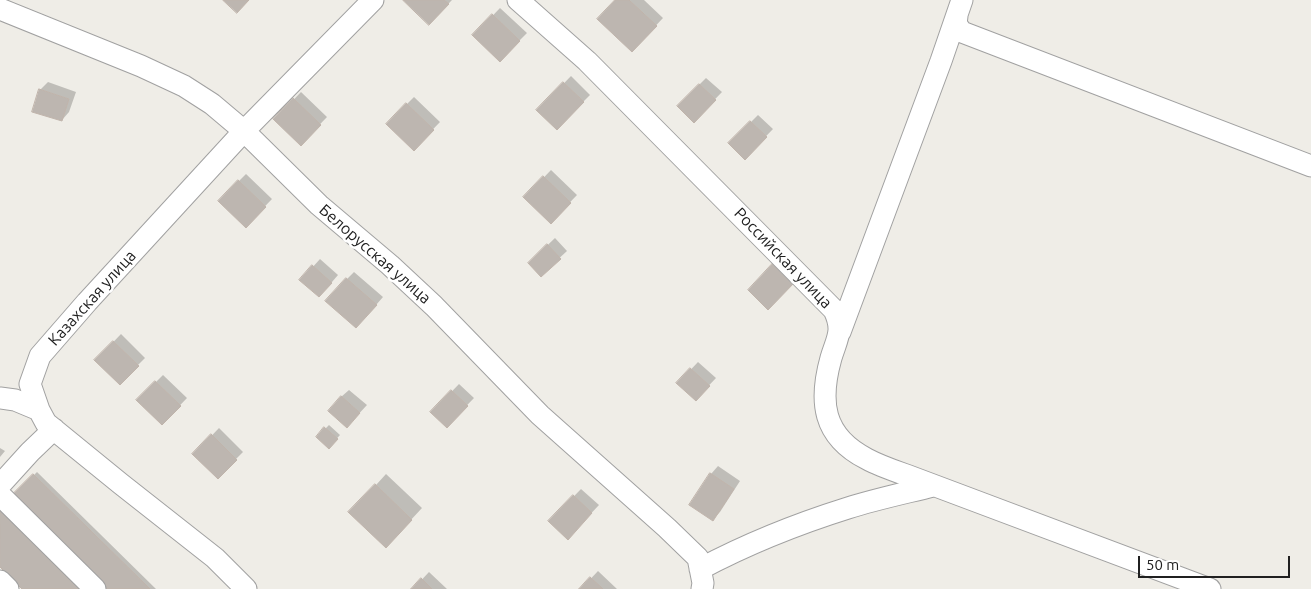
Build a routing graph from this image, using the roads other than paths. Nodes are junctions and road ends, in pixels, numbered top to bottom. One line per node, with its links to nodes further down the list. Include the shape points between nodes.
1 (373, 0): 5 (street, Казахская улица)
2 (518, 0): 7 (street, Российская улица, via 587,61 829,303 838,318)
3 (957, 6): 6 (street, via 957,28 962,32); 7 (street, via 941,62)
4 (0, 8): 5 (street, Белорусская улица, via 184,86)
5 (244, 131): 9 (street, Казахская улица, via 40,356 30,384); 14 (street, Белорусская улица, via 319,205 434,306 540,415 698,558)
6 (1311, 166)
7 (840, 333): 12 (street, via 824,392 830,423 842,441 866,459)
8 (0, 398): 9 (street)
9 (39, 410): 10 (street, Казахская улица, via 46,423)
10 (54, 429): 11 (street); 18 (street, Казахская улица, via 215,558)
11 (0, 485)
12 (934, 486): 14 (street, via 850,507 776,533 731,552); 19 (street)
13 (0, 495): 17 (street)
14 (701, 579)
15 (0, 581): 16 (street)
16 (8, 589)
17 (95, 589)
18 (246, 589)
19 (1210, 589)

